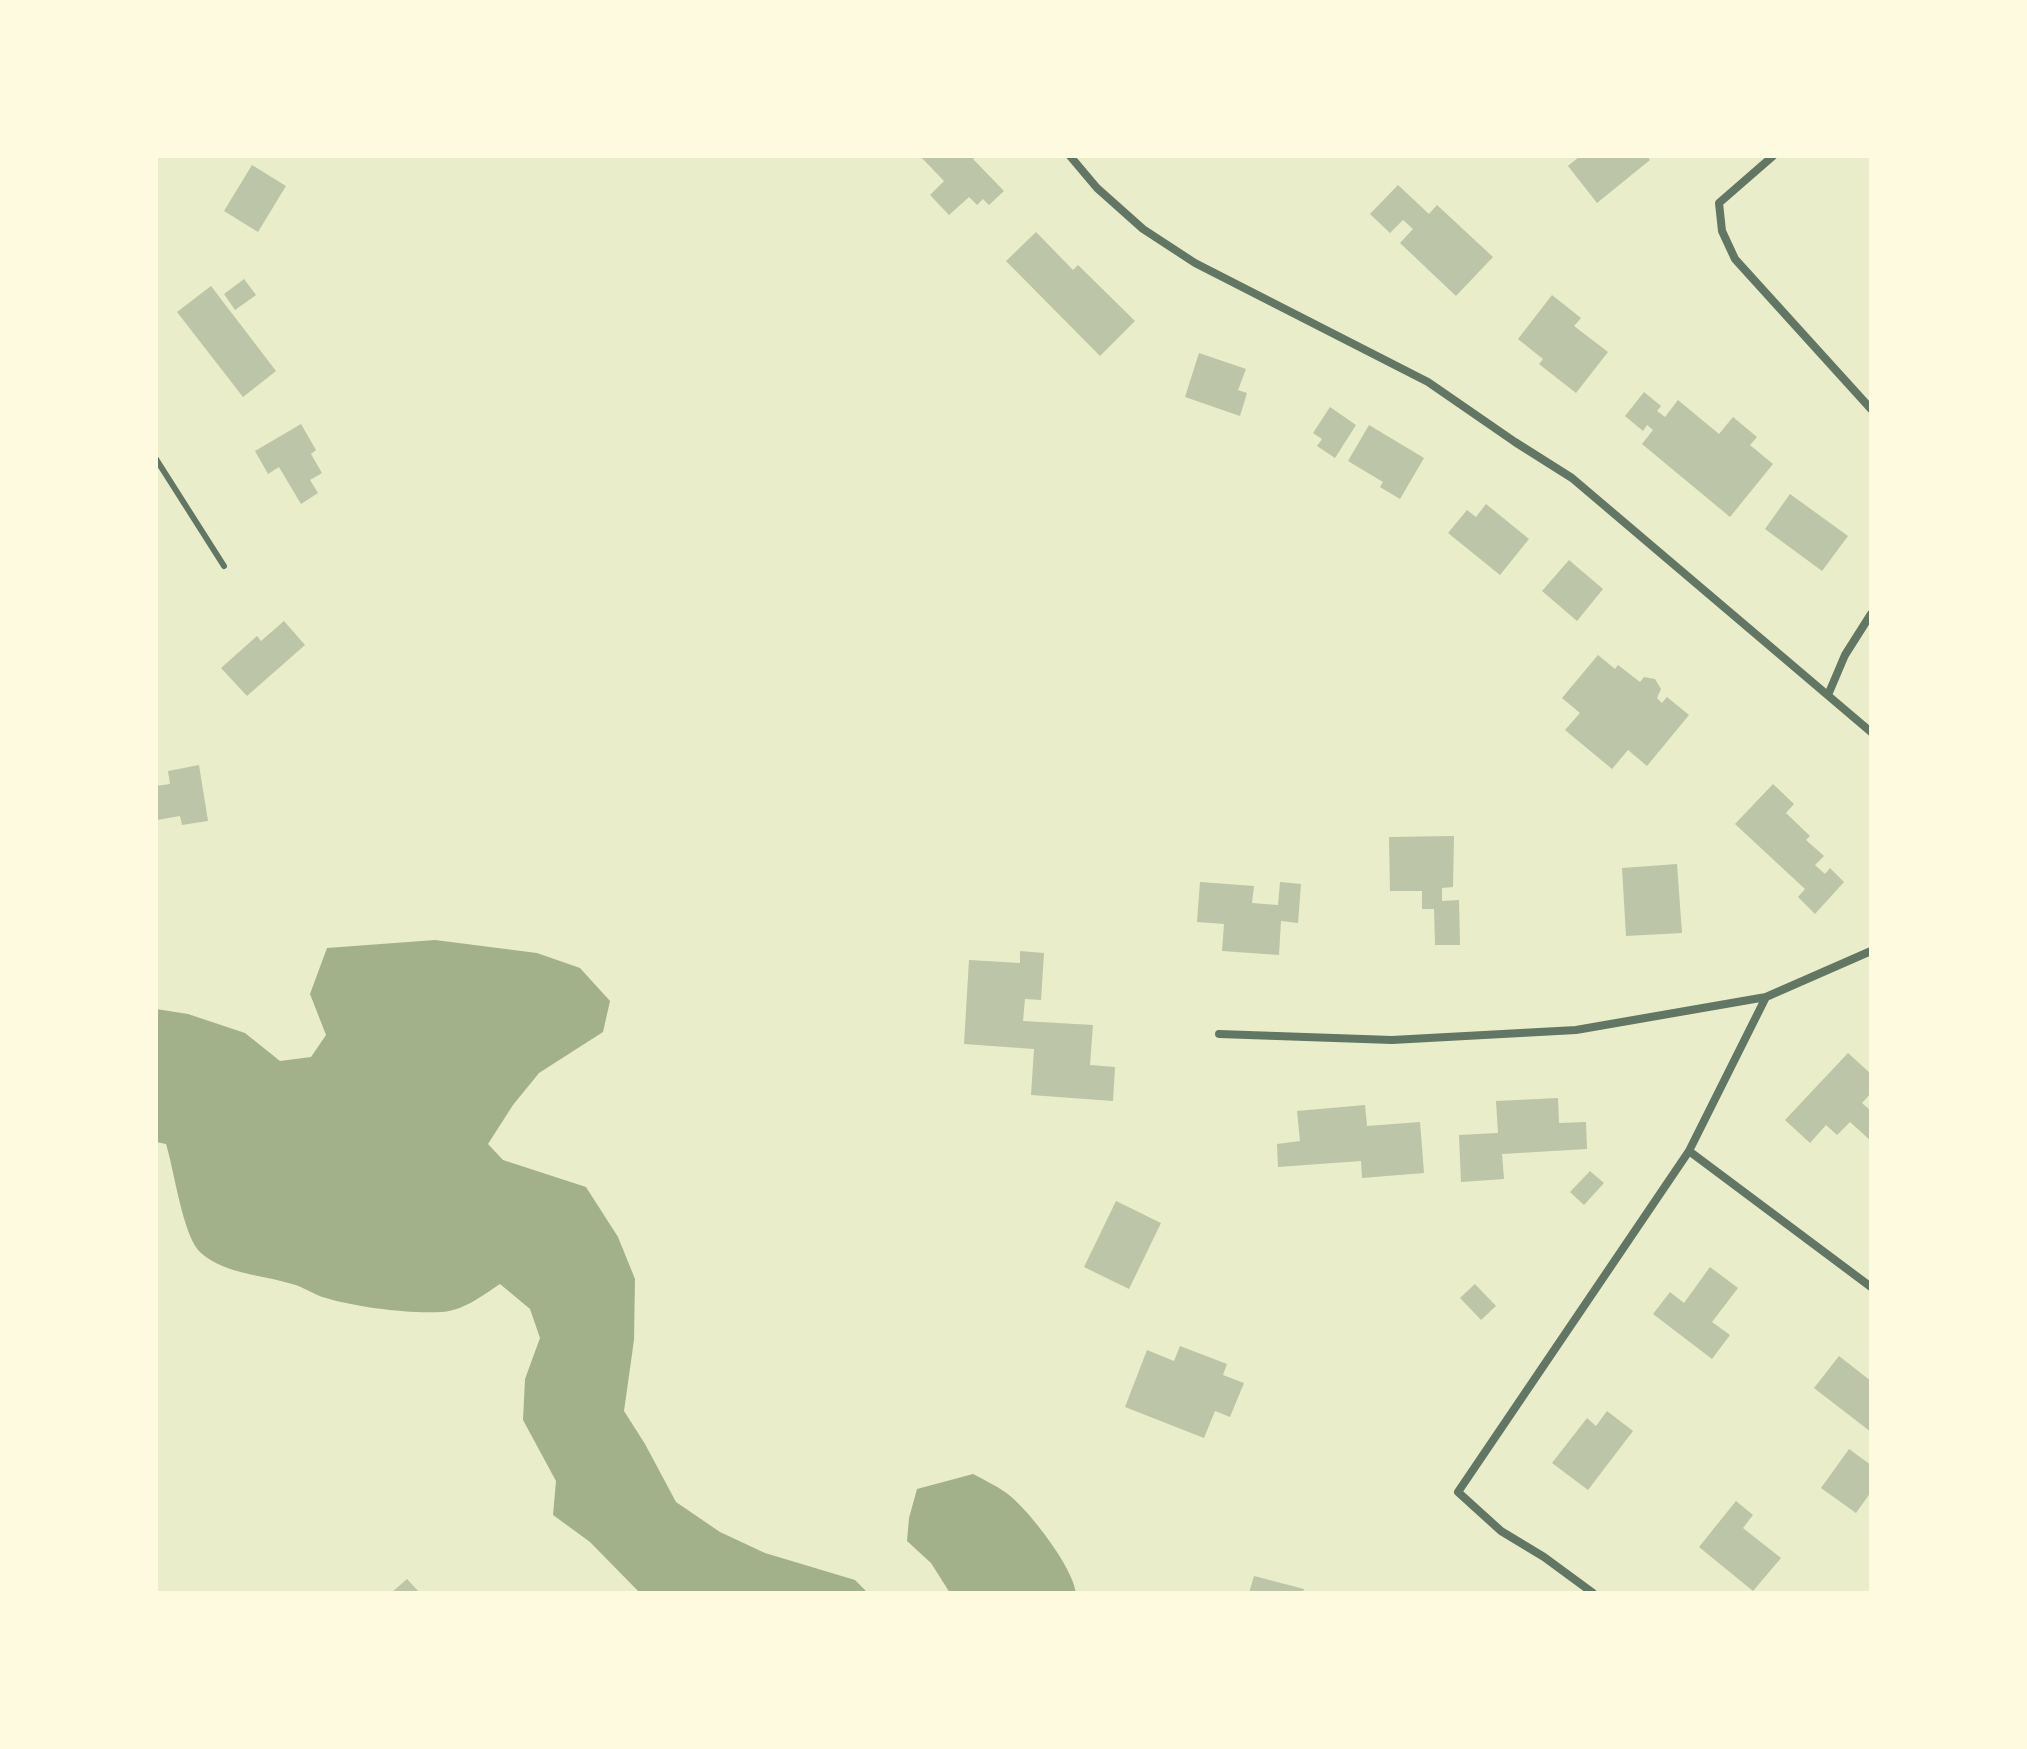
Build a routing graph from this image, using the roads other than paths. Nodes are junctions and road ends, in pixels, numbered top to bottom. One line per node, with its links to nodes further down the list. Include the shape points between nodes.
1 (1070, 156): 7 (street, via 1143,229 1195,263 1428,382 1572,478)
2 (1773, 156): 3 (street, via 1719,203 1722,231 1735,259)
3 (1871, 409)
4 (156, 459): 5 (lane)
5 (224, 566)
6 (1871, 614): 7 (street)
7 (1828, 695): 8 (street)
8 (1871, 732)
9 (1871, 951): 10 (street)
10 (1766, 997): 11 (street, via 1576,1030 1392,1040); 12 (street)
11 (1219, 1034)
12 (1689, 1151): 13 (street); 14 (street, via 1458,1492 1501,1531)
13 (1871, 1287)
14 (1593, 1593)

